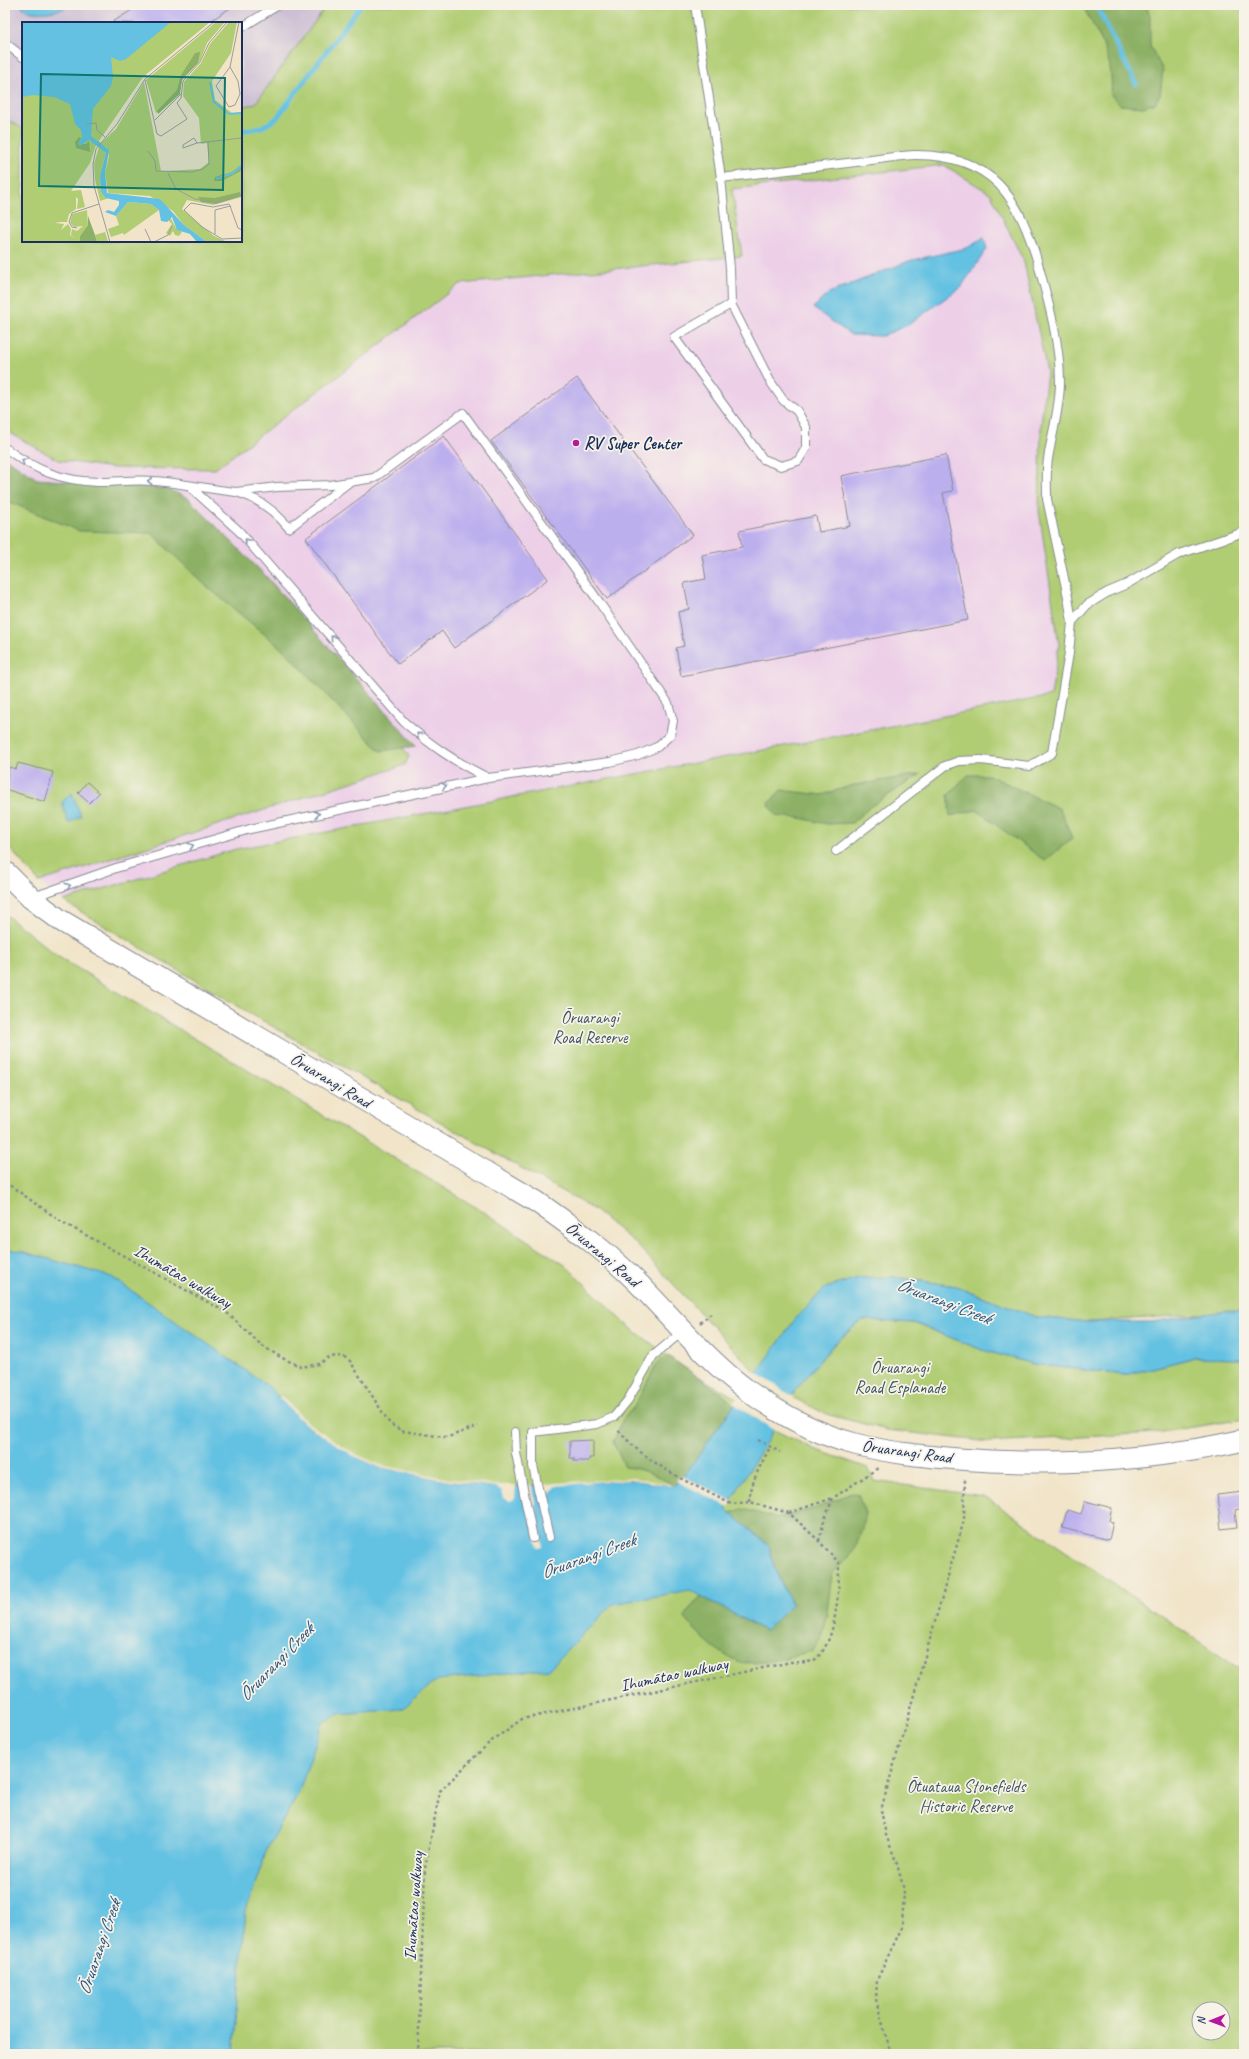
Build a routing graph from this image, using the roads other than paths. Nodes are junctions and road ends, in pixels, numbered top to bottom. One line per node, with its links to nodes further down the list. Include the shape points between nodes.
1 (278, 5): 3 (lane)
2 (695, 5): 6 (lane)
3 (242, 27)
4 (5, 43): 5 (lane)
5 (22, 56)
6 (721, 178): 7 (lane); 13 (lane, via 914,155 950,157 970,164 985,172 1003,188 1016,205 1036,256 1057,352 1060,383 1058,410 1046,482 1047,499)
7 (731, 304): 7 (lane, via 674,337 763,459 781,466 798,461 806,448 806,428 797,411 783,400 770,381)
8 (5, 448): 10 (lane, one-way to 8, via 153,480 72,480 50,475)
9 (348, 482): 11 (lane); 11 (lane, via 289,528 274,512 246,495); 14 (lane, via 374,478 463,413 598,599 668,703 673,721 670,735 657,747 638,755 610,762)
10 (189, 486): 11 (lane); 14 (lane, one-way to 10, via 455,762 404,722 239,531)
11 (236, 492)
12 (1244, 532): 13 (lane, via 1179,554 1087,605)
13 (1072, 622): 15 (lane, via 1052,752 1030,766 981,760 959,761 945,766)
14 (488, 778): 17 (lane, one-way to 14, via 116,868 250,829)
15 (836, 851)
16 (5, 872): 17 (street, Ōruarangi Road)
17 (31, 898): 18 (street, Ōruarangi Road, via 60,920 537,1202 607,1254)
18 (683, 1331): 20 (street, Ōruarangi Road, via 731,1377 769,1405 823,1433 854,1444 891,1452 994,1462 1119,1458); 21 (lane, via 653,1356 619,1413 597,1424 534,1432 533,1466)
19 (516, 1432): 22 (lane, via 516,1452)
20 (1244, 1440)
21 (549, 1537)
22 (533, 1538)

